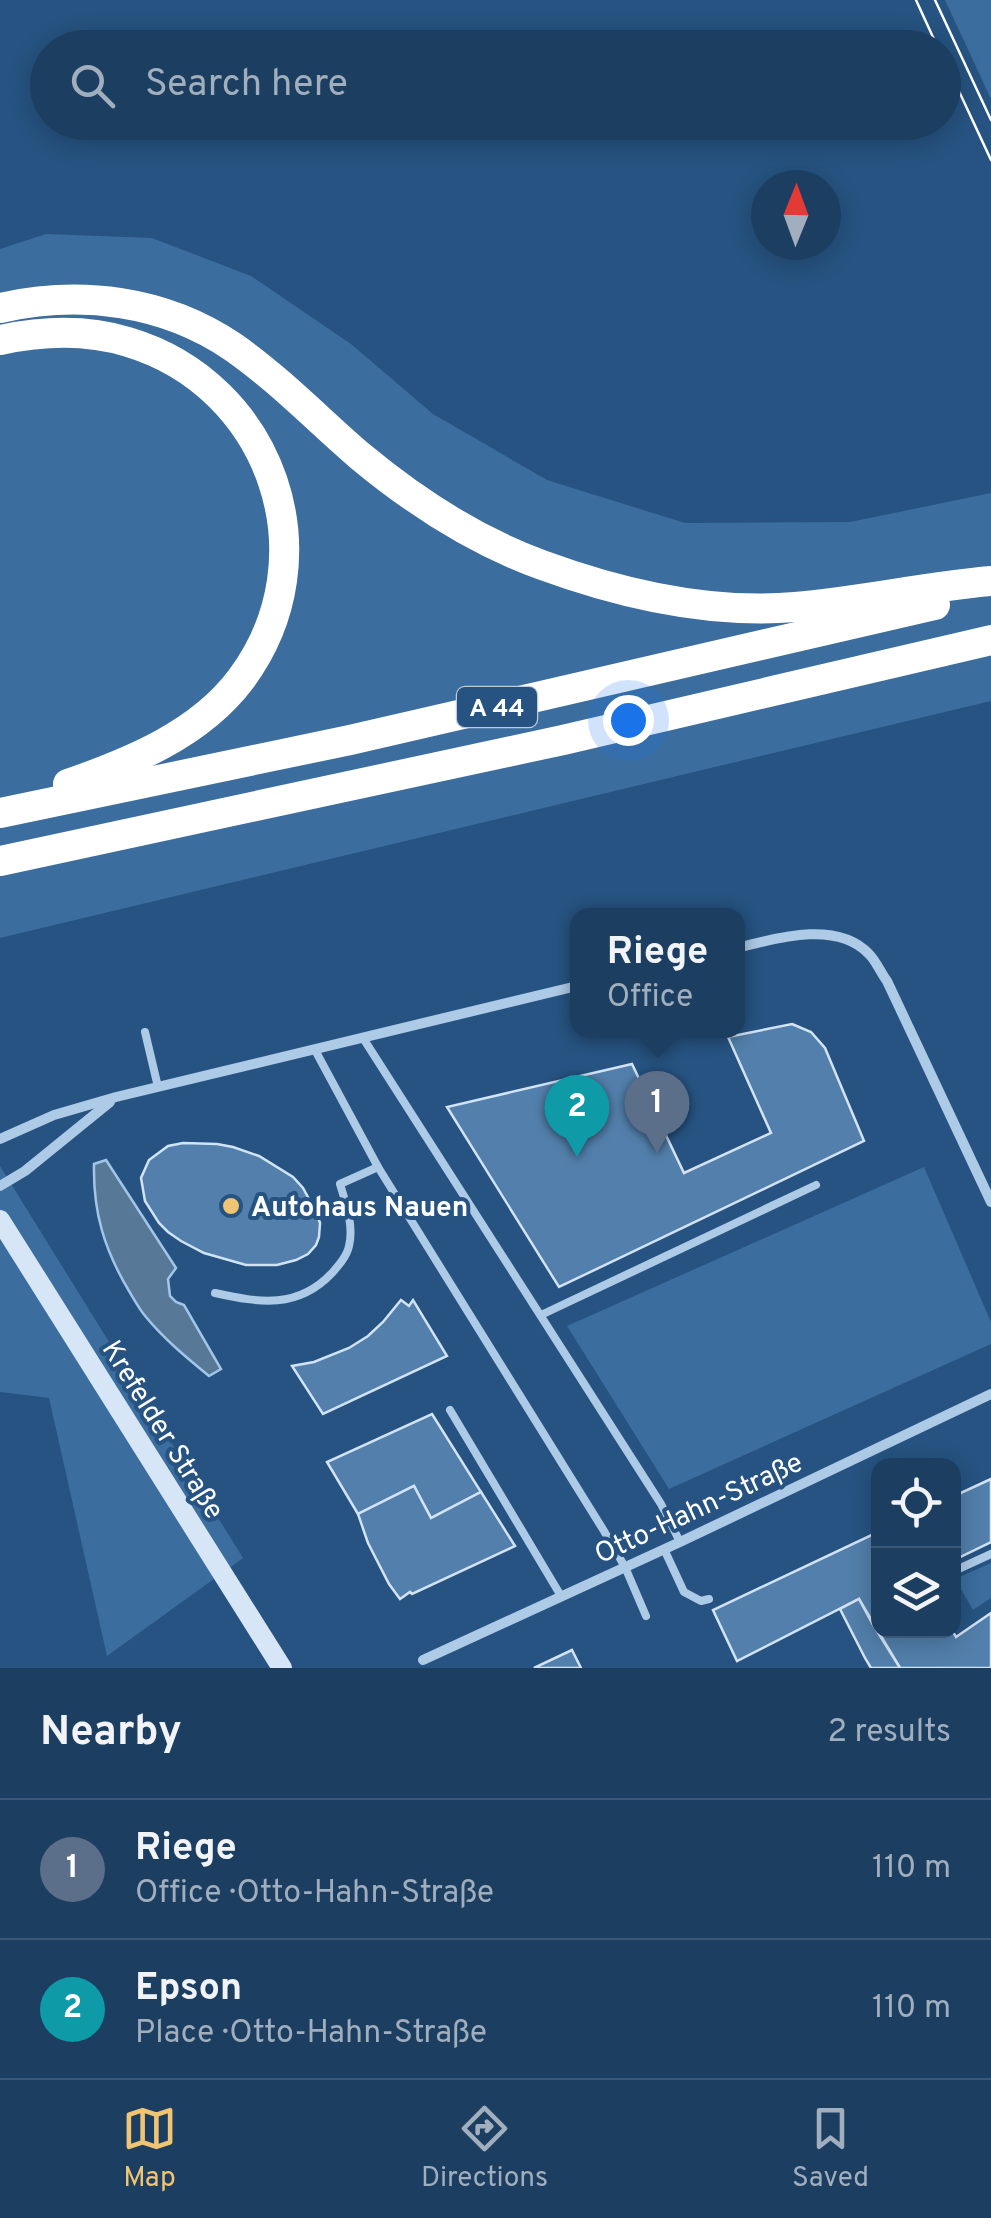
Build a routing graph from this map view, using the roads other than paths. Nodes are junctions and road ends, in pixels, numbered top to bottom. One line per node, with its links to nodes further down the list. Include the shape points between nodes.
1 (0, 308): 3 (highway, via 106,300 186,322 240,353 383,474 452,521 541,565 610,586 708,604 778,608)
2 (0, 340): 6 (highway, via 55,332 108,336 200,378 260,448 277,492 284,549 280,592 262,645 212,710 127,761)
3 (991, 581)
4 (991, 592): 6 (highway, A 44, via 494,708)
5 (991, 640): 7 (highway, A 44)
6 (0, 809)
7 (0, 860)
8 (745, 946): 19 (street, via 814,934 845,938 868,953)
9 (570, 988): 11 (street)
10 (145, 1032): 13 (lane)
11 (363, 1038): 12 (street); 22 (lane)
12 (315, 1050): 13 (street); 16 (lane)
13 (158, 1087): 14 (street)
14 (116, 1097): 15 (street); 18 (street)
15 (0, 1138)
16 (378, 1167): 21 (lane, via 340,1184 349,1250 311,1292 267,1302); 28 (lane)
17 (816, 1185): 22 (lane)
18 (0, 1186)
19 (991, 1202)
20 (0, 1220): 34 (main road, Krefelder Straße)
21 (215, 1294)
22 (541, 1315): 25 (lane)
23 (991, 1394): 25 (street, Otto-Hahn-Straße)
24 (450, 1410): 30 (lane)
25 (680, 1542): 26 (street, Otto-Hahn-Straße)
26 (664, 1549): 28 (street, Otto-Hahn-Straße); 31 (lane, via 684,1592)
27 (991, 1554): 29 (lane)
28 (625, 1566): 30 (street, Otto-Hahn-Straße); 32 (lane)
29 (961, 1568)
30 (562, 1596): 33 (street, Otto-Hahn-Straße)
31 (709, 1599)
32 (646, 1616)
33 (423, 1660)
34 (282, 1668)

